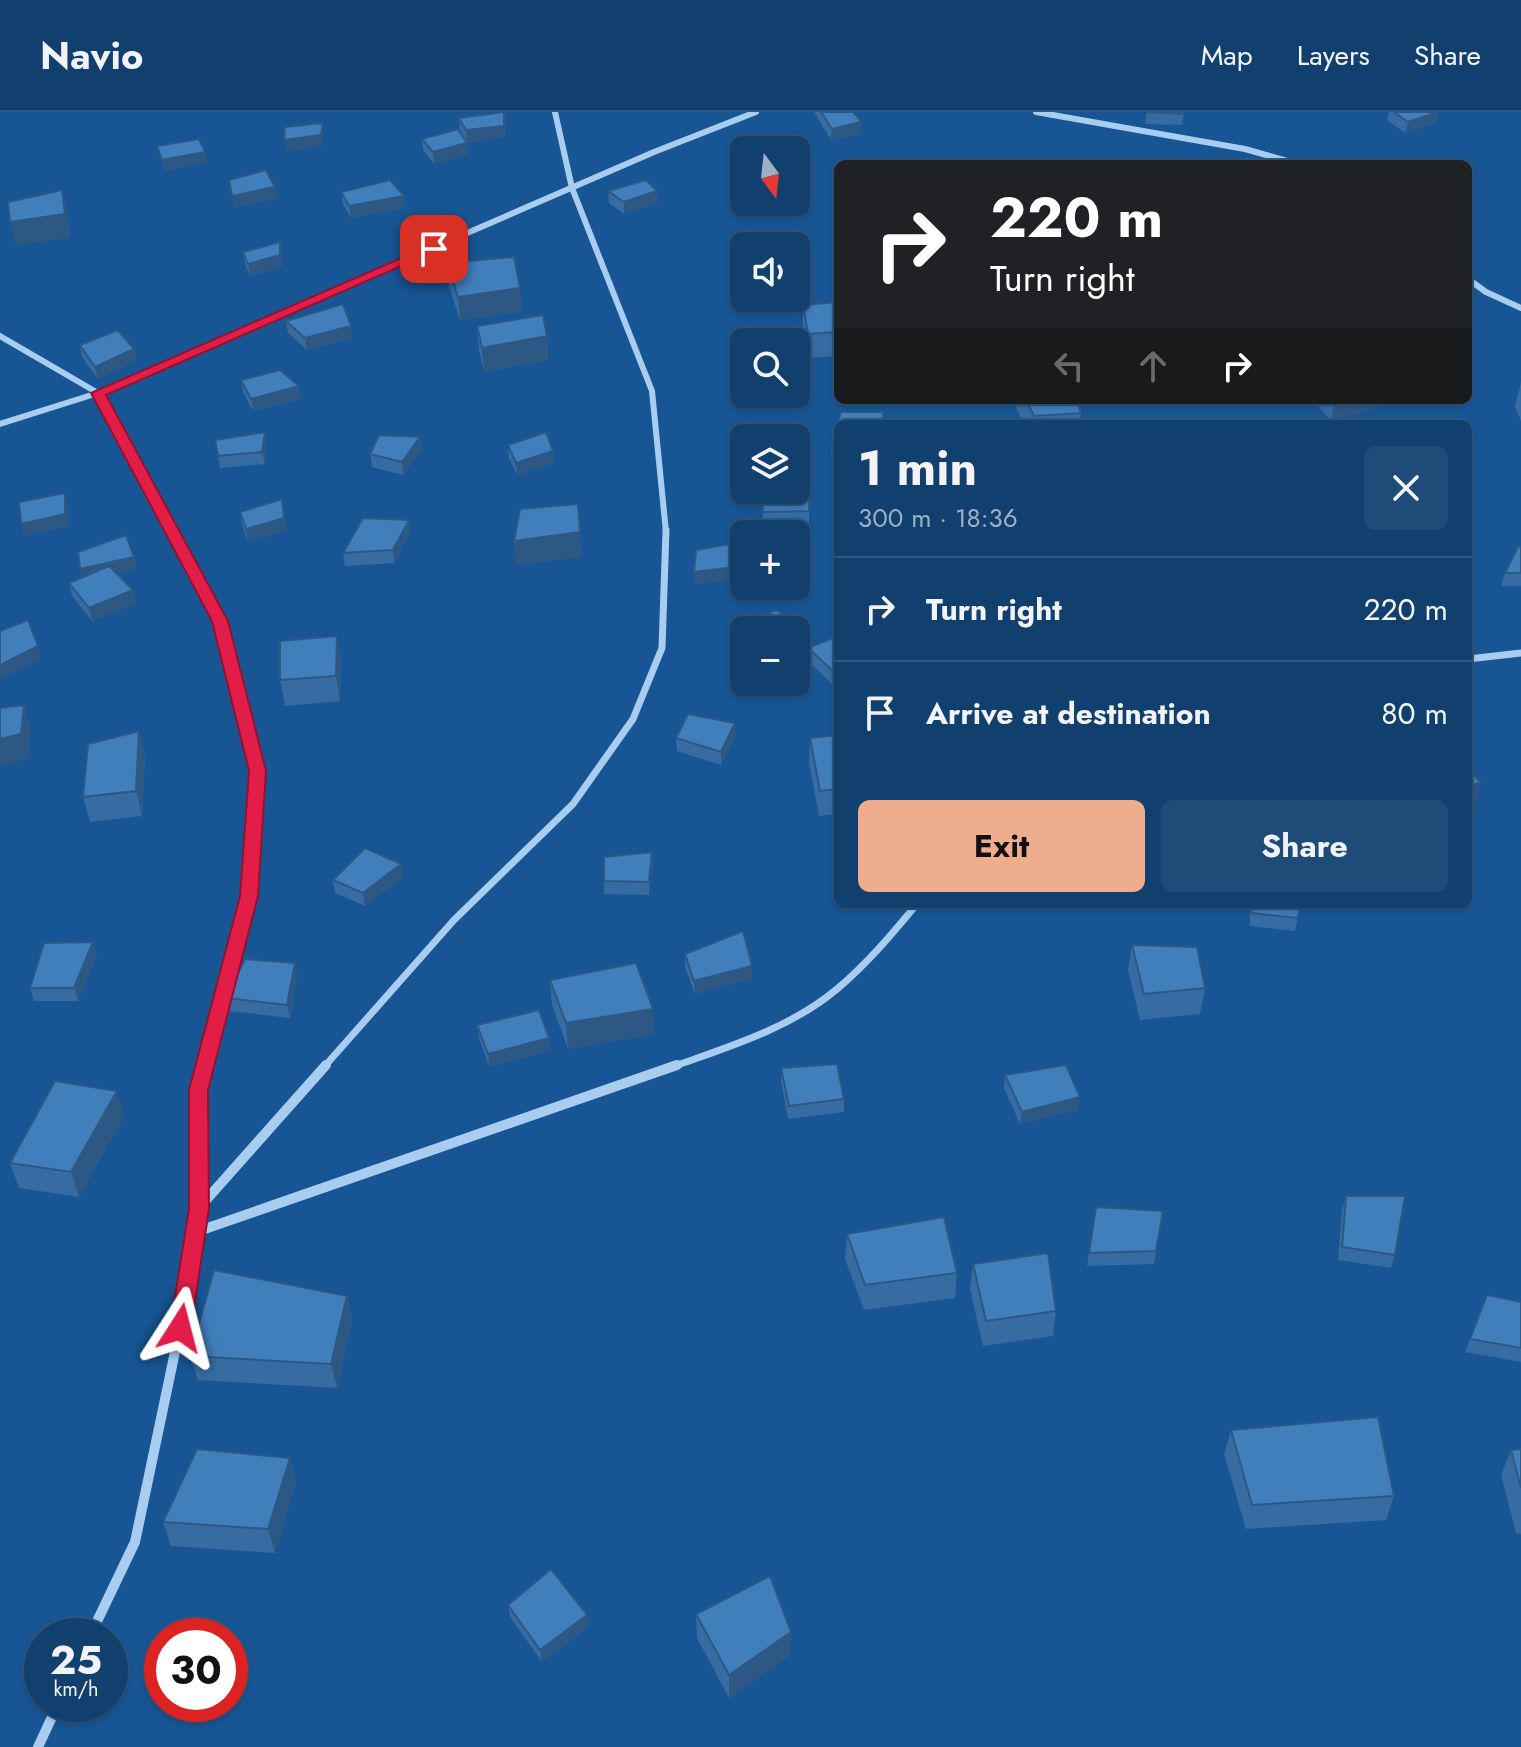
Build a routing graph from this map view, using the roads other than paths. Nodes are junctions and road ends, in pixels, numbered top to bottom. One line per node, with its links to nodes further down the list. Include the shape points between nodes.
1 (555, 112): 5 (street)
2 (756, 112): 5 (street)
3 (1036, 112): 4 (street)
4 (1284, 160)
5 (572, 188): 9 (street); 14 (street, via 652,391 667,541 662,648 633,719 573,804 454,920)
6 (1472, 281): 7 (street)
7 (1521, 308)
8 (0, 336): 9 (street)
9 (98, 393): 10 (street); 14 (street, via 220,621 258,771 249,896 198,1090)
10 (0, 424)
11 (1521, 653): 12 (street)
12 (1472, 659)
13 (914, 908): 15 (street, via 836,990 778,1027)
14 (199, 1209): 15 (street)
15 (196, 1232): 16 (street, via 135,1542)
16 (99, 1618)
17 (50, 1722): 18 (street)
18 (38, 1747)

